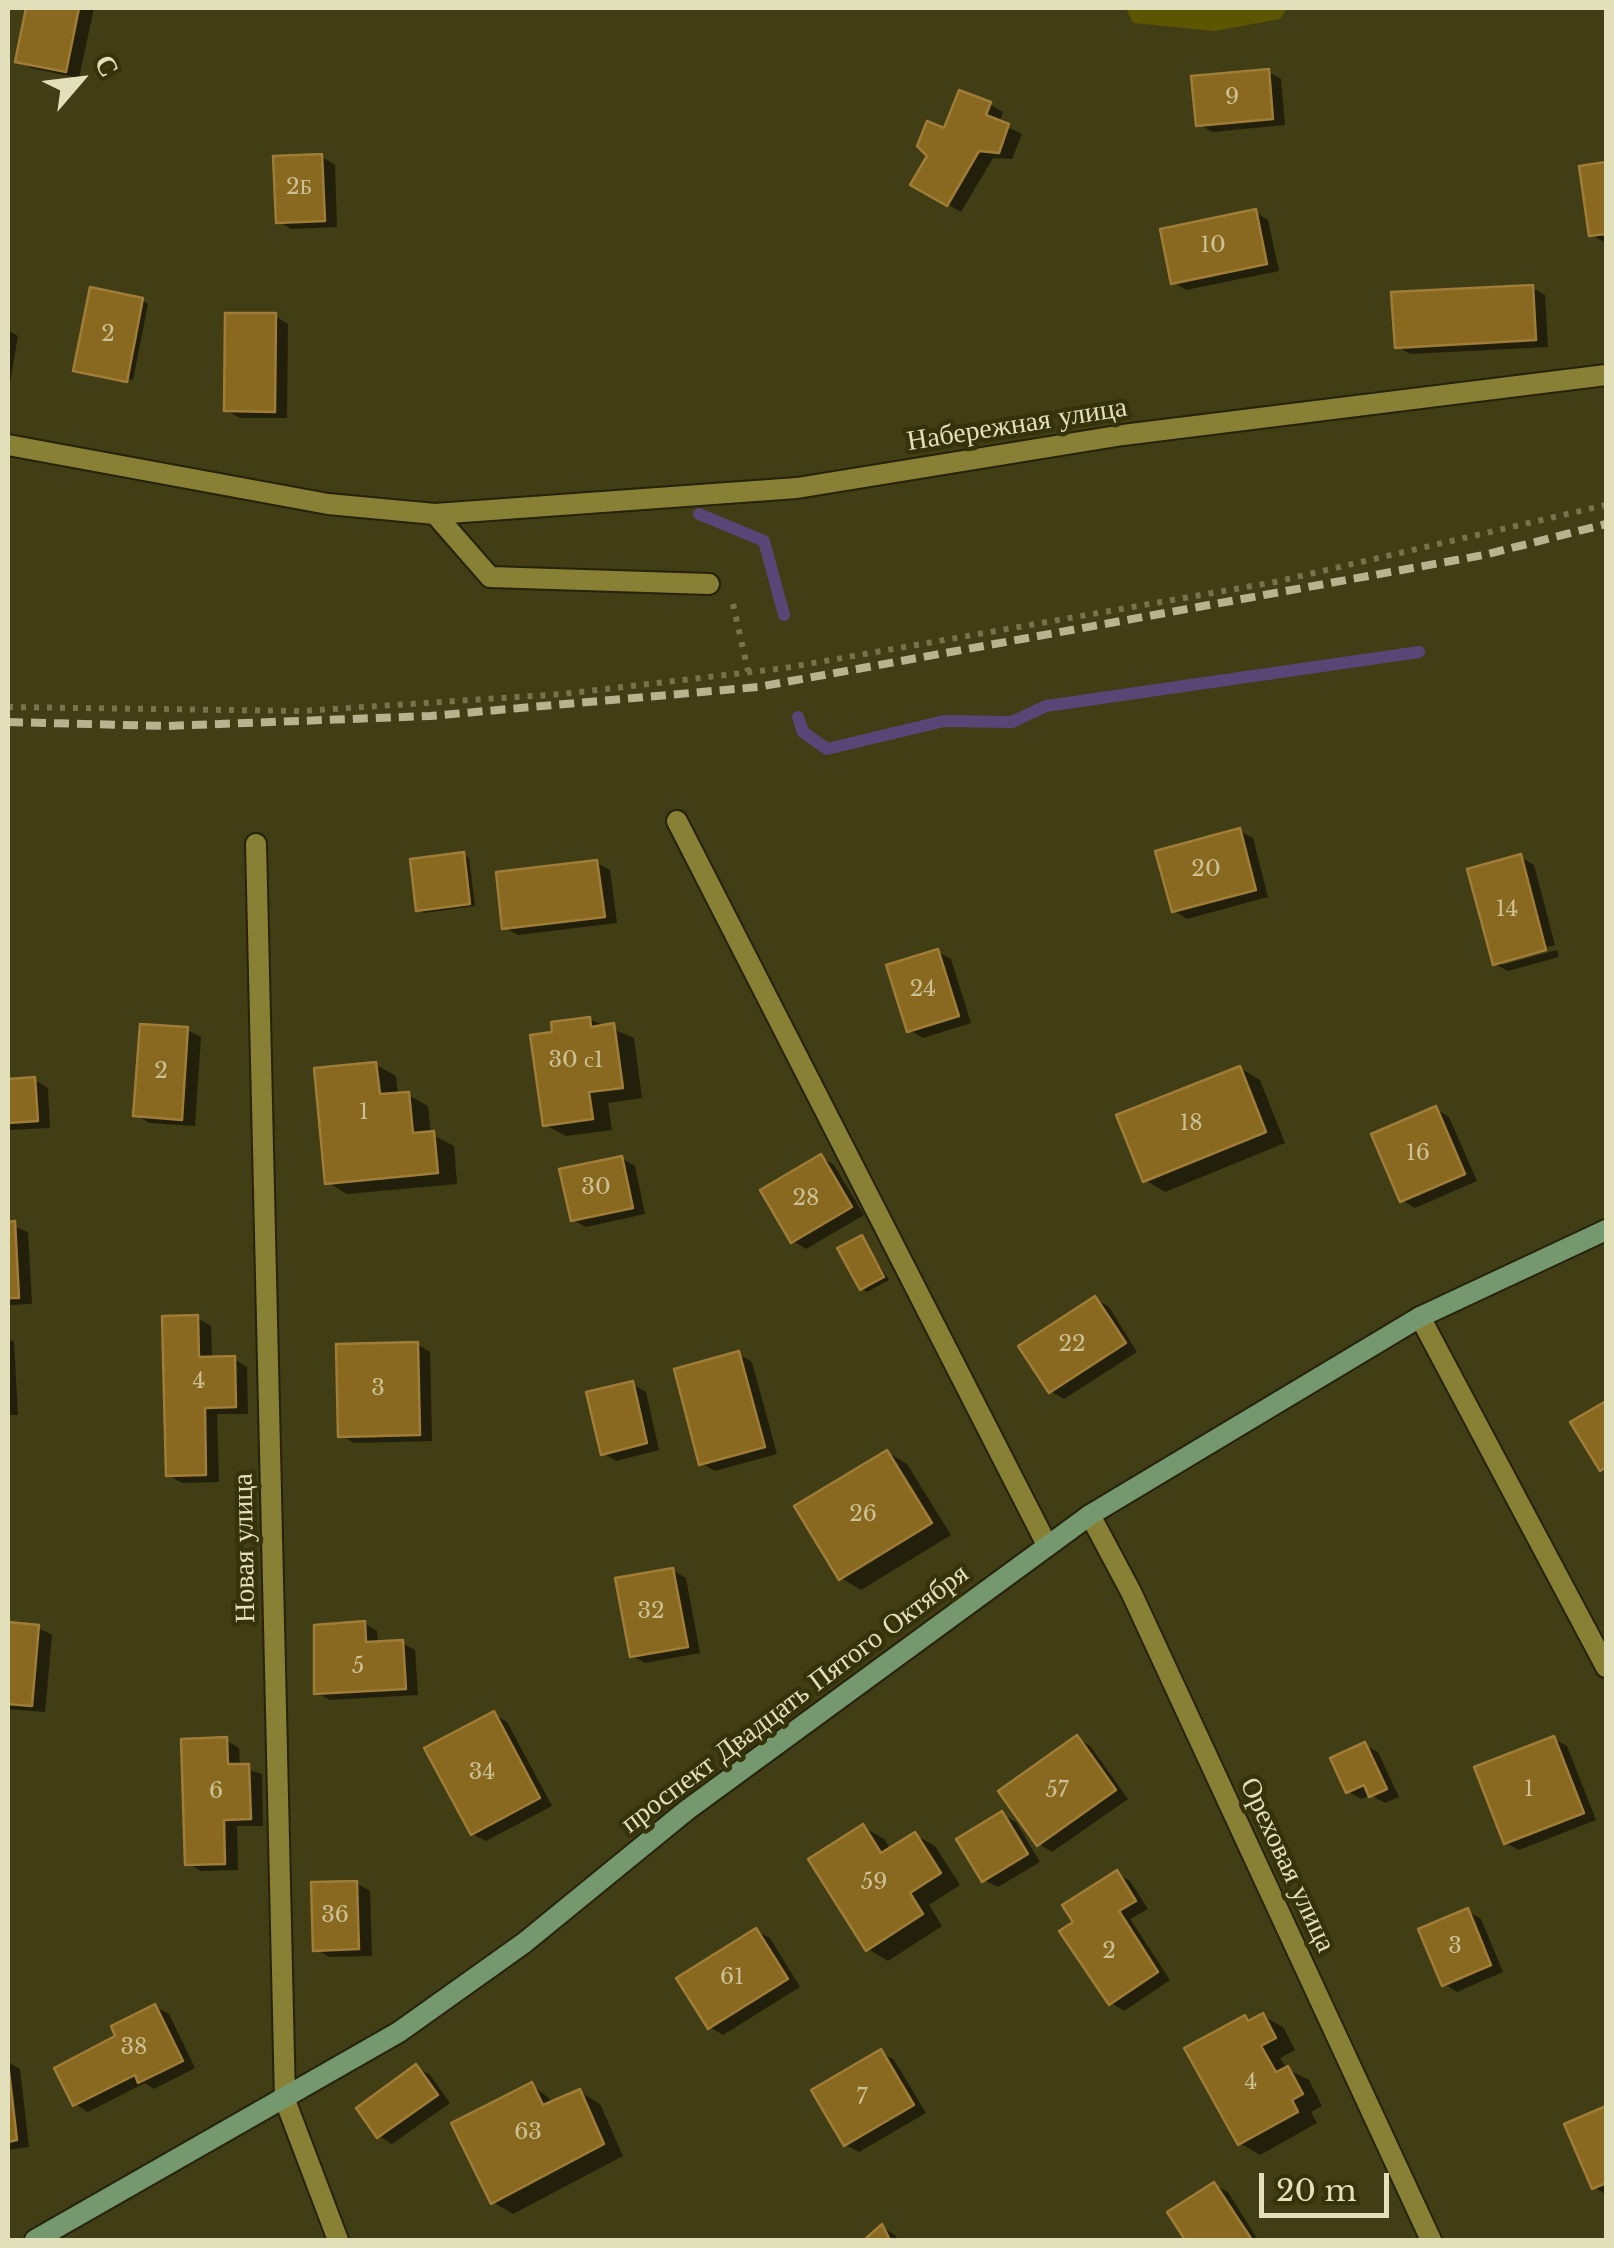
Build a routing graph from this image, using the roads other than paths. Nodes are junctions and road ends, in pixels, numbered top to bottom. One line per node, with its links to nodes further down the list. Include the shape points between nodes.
1 (1606, 375): 3 (street, Набережная улица, via 1122,435 796,488)
2 (8, 445): 3 (street, Набережная улица, via 328,504)
3 (436, 514): 4 (street, via 490,578)
4 (709, 584)
5 (677, 821): 10 (street)
6 (256, 844): 12 (street, Новая улица)
7 (1606, 1230): 8 (street, проспект Двадцать Пятого Октября)
8 (1420, 1317): 9 (street, проспект Двадцать Пятого Октября); 11 (street)
9 (1090, 1514): 10 (street, проспект Двадцать Пятого Октября); 15 (street, Ореховая улица)
10 (1047, 1545): 12 (street, проспект Двадцать Пятого Октября, via 687,1810 524,1943 399,2032)
11 (1606, 1667)
12 (285, 2100): 13 (street, проспект Двадцать Пятого Октября); 14 (street, Новая улица)
13 (35, 2240)
14 (338, 2240)
15 (1431, 2240)

